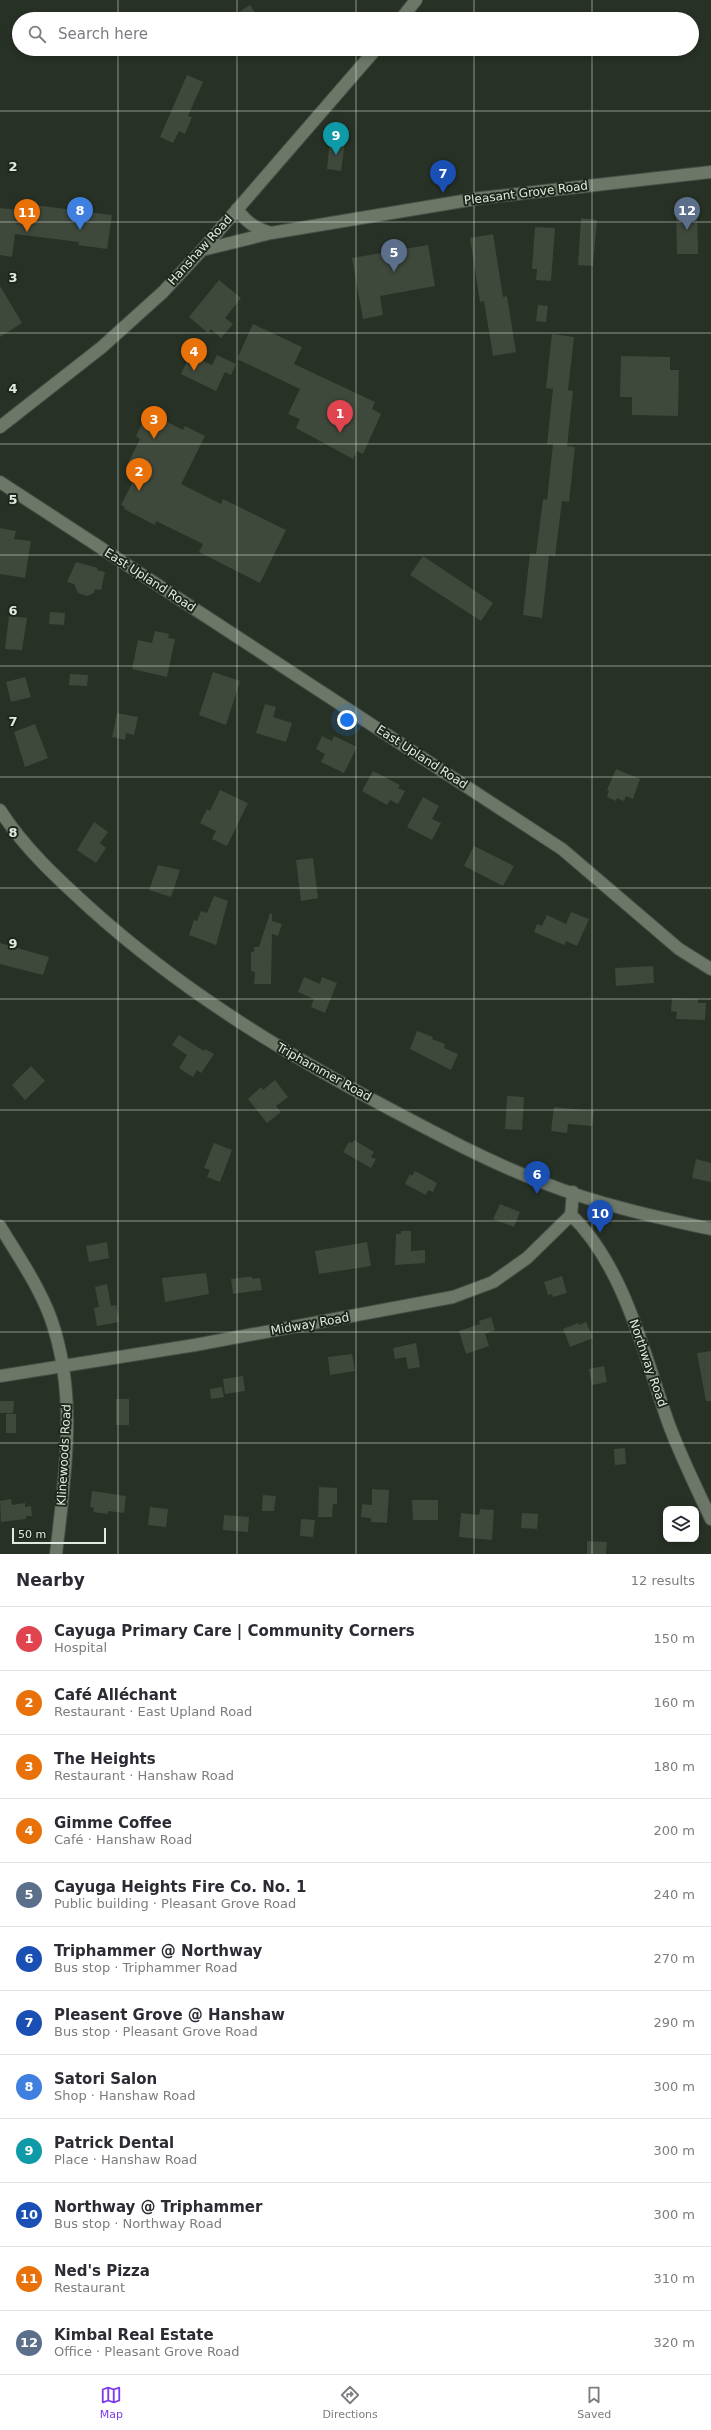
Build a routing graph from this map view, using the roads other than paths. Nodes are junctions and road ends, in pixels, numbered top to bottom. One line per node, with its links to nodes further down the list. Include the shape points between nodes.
1 (416, 0): 2 (street)
2 (407, 12)
3 (370, 56): 5 (street, Hanshaw Road)
4 (711, 172): 6 (street, Pleasant Grove Road, via 481,198)
5 (237, 209): 6 (street, Pleasant Grove Road, via 249,224); 7 (street, Hanshaw Road)
6 (271, 233): 7 (street, Pleasant Grove Road)
7 (202, 250): 8 (street, Hanshaw Road, via 163,292 102,347)
8 (0, 427)
9 (0, 482): 11 (street, East Upland Road, via 562,849 678,949)
10 (0, 810): 12 (street, Triphammer Road, via 51,872 145,956 224,1013 295,1057 436,1133 544,1183)
11 (711, 969)
12 (573, 1192): 13 (street); 15 (street, Triphammer Road)
13 (571, 1215): 16 (street, Midway Road, via 512,1270 493,1282 453,1297 195,1345); 18 (street, Northway Road, via 599,1249 622,1294 671,1430)
14 (0, 1226): 16 (street, Klinewoods Road, via 42,1299 51,1320)
15 (711, 1229)
16 (63, 1366): 17 (street, Midway Road); 19 (street, Klinewoods Road, via 68,1404 68,1437)
17 (0, 1376)
18 (711, 1519)
19 (56, 1554)

